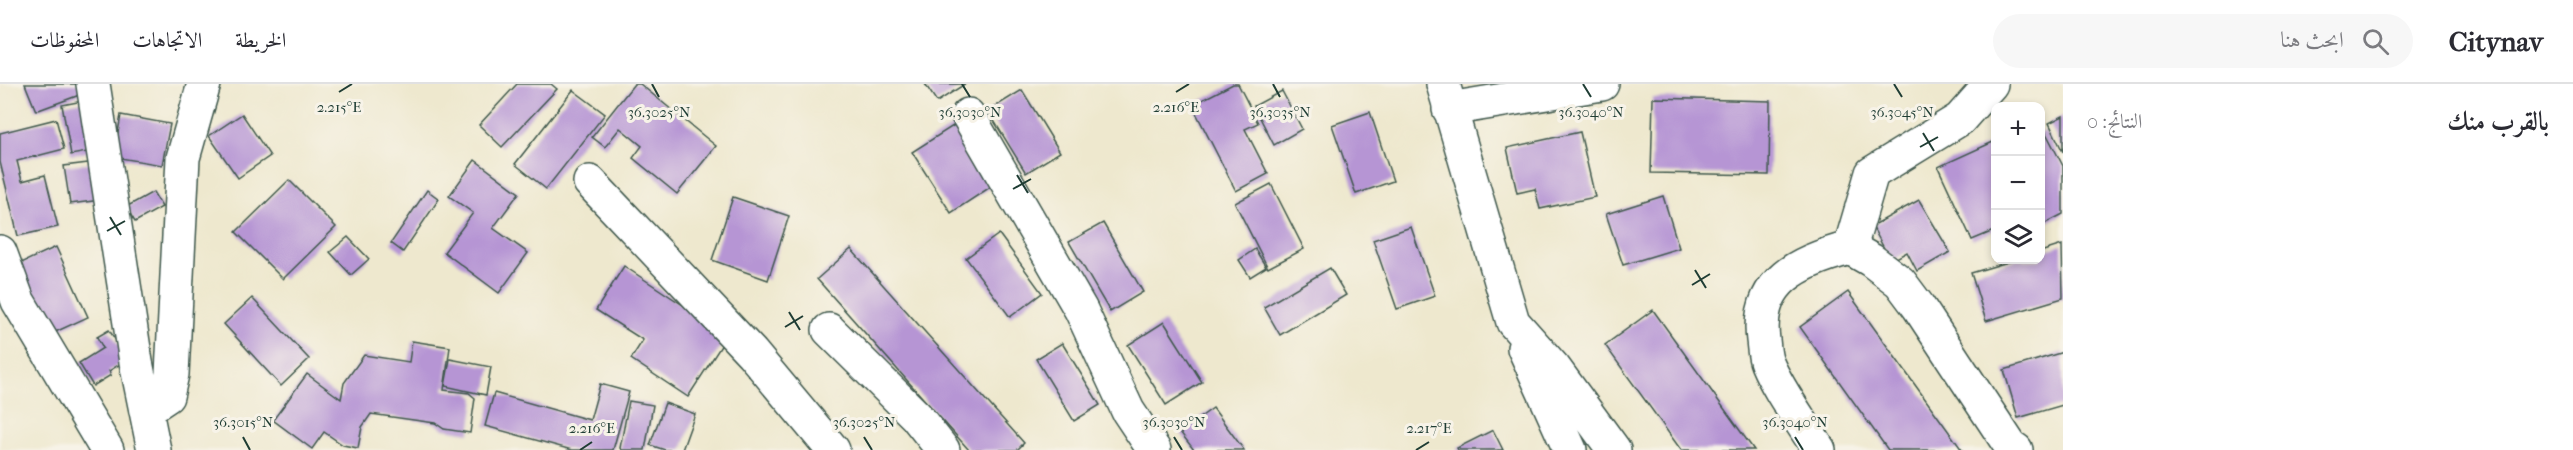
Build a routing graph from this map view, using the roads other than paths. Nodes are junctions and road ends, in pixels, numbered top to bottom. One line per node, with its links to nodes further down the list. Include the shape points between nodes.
1 (93, 84): 12 (street)
2 (204, 84): 12 (street, via 183,158 172,374 167,396)
3 (1602, 84): 5 (street)
4 (1991, 84): 8 (street, via 1960,119 1872,173)
5 (1446, 96): 10 (street)
6 (968, 115): 17 (street, via 1081,310 1128,411)
7 (590, 182): 15 (street, via 752,353)
8 (1850, 248): 20 (street, via 1826,254 1793,270 1771,289 1760,321 1766,362); 21 (street, via 1900,282)
9 (0, 252): 13 (street, via 18,301)
10 (1513, 322): 18 (street); 19 (street, via 1554,368)
11 (829, 330): 16 (street, via 916,416)
12 (146, 410): 14 (street)
13 (107, 450)
14 (154, 450)
15 (833, 450)
16 (943, 450)
17 (1154, 450)
18 (1570, 450)
19 (1614, 450)
20 (1819, 450)
21 (2016, 450)

